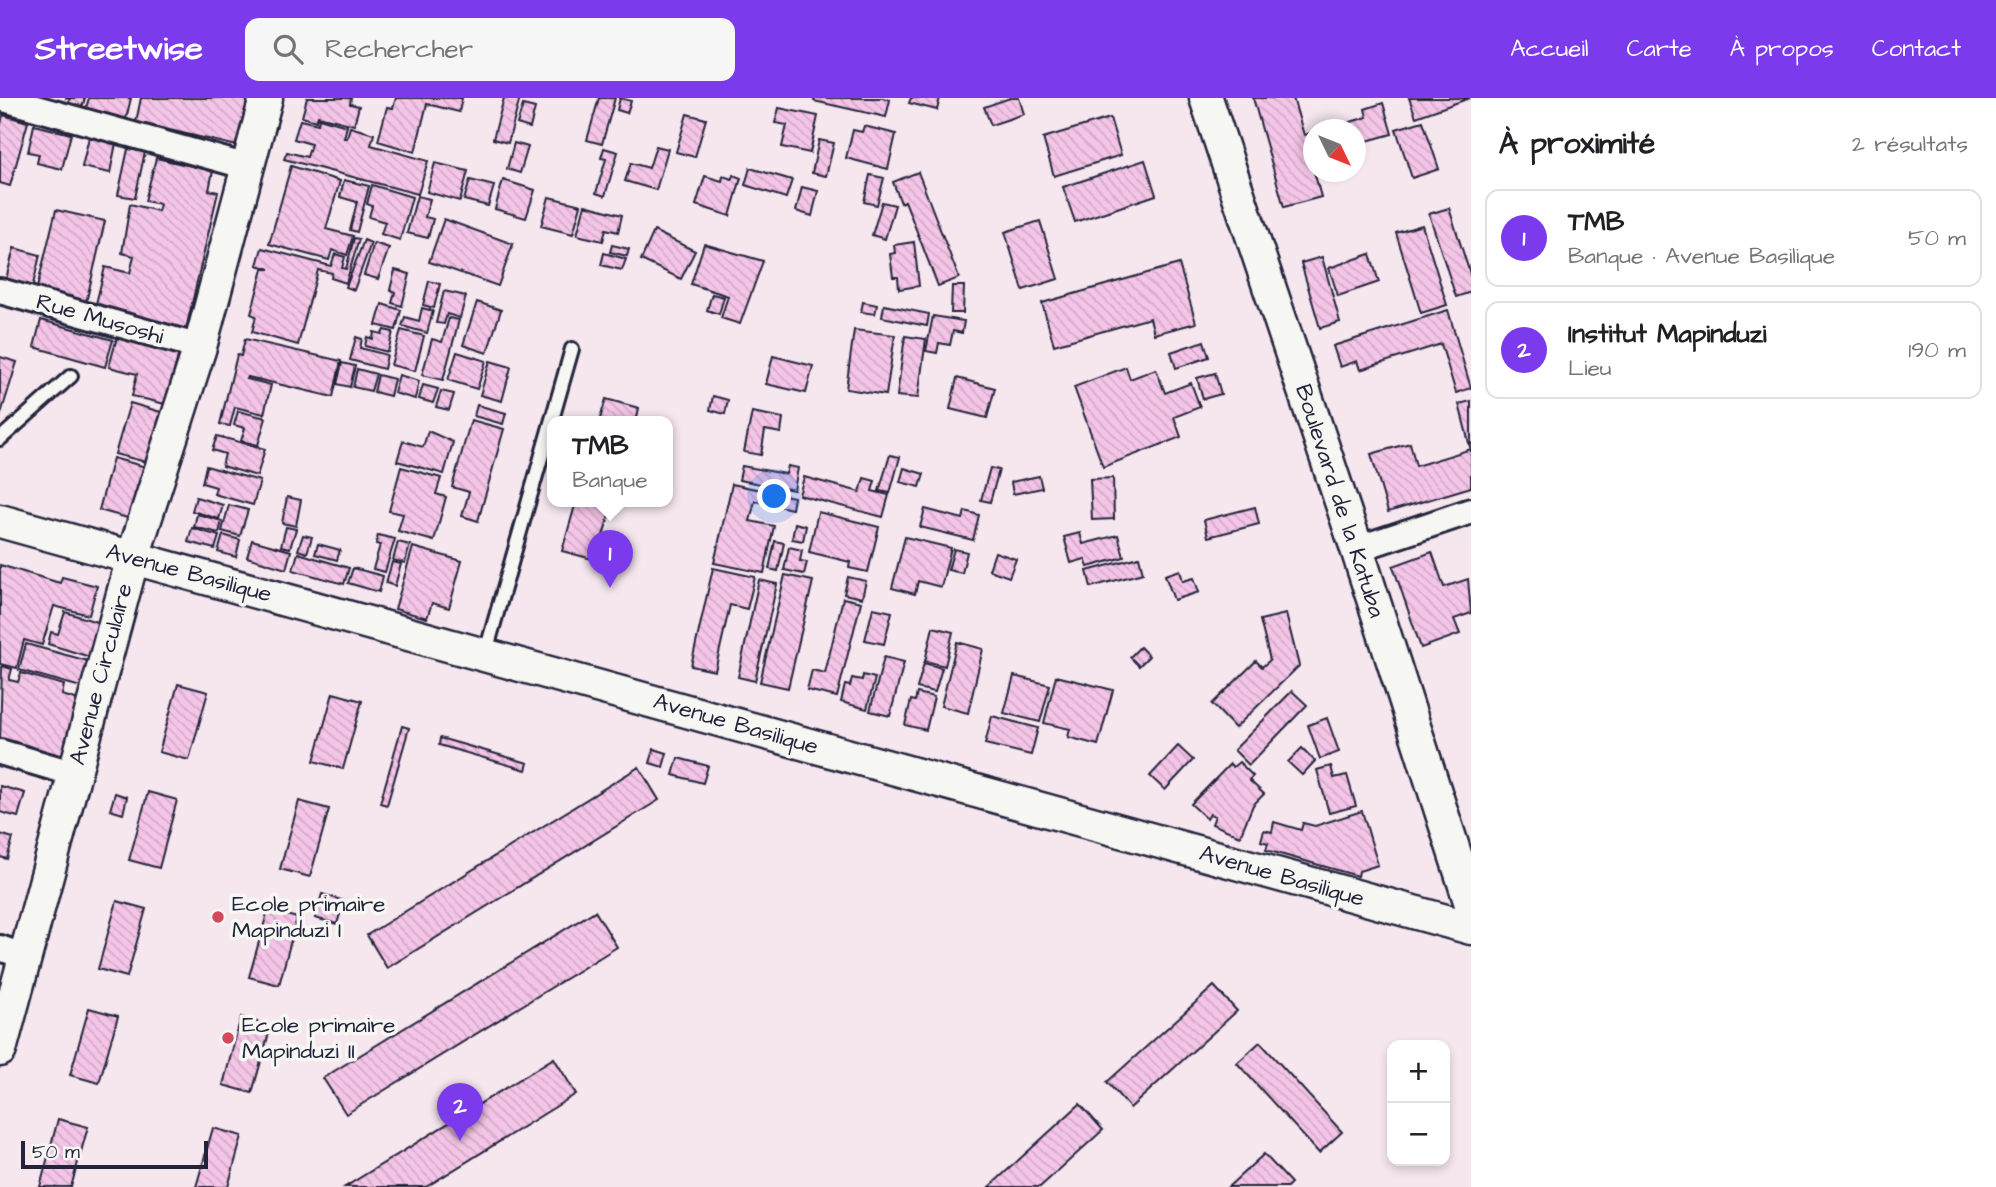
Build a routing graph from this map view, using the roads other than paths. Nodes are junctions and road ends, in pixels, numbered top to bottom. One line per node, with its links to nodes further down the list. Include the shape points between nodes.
1 (266, 98): 4 (street, Avenue Circulaire)
2 (1206, 98): 14 (street, Boulevard de la Katuba)
3 (0, 99): 4 (street)
4 (248, 167): 6 (street, Avenue Circulaire)
5 (0, 291): 6 (street, Rue Musoshi)
6 (200, 347): 15 (street, Avenue Circulaire)
7 (572, 349): 9 (lane)
8 (71, 376): 11 (lane)
9 (553, 416)
10 (547, 437): 16 (lane)
11 (0, 439)
12 (1471, 511): 14 (street)
13 (0, 521): 15 (street, Avenue Basilique)
14 (1357, 549): 19 (street, Boulevard de la Katuba)
15 (133, 557): 16 (street, Avenue Basilique); 18 (street, Avenue Circulaire)
16 (485, 655): 20 (street, Avenue Basilique)
17 (0, 752): 18 (street)
18 (75, 774): 21 (street, Avenue Circulaire)
19 (1471, 904)
20 (1471, 928)
21 (12, 952): 22 (street, Avenue Circulaire)
22 (0, 1050)

